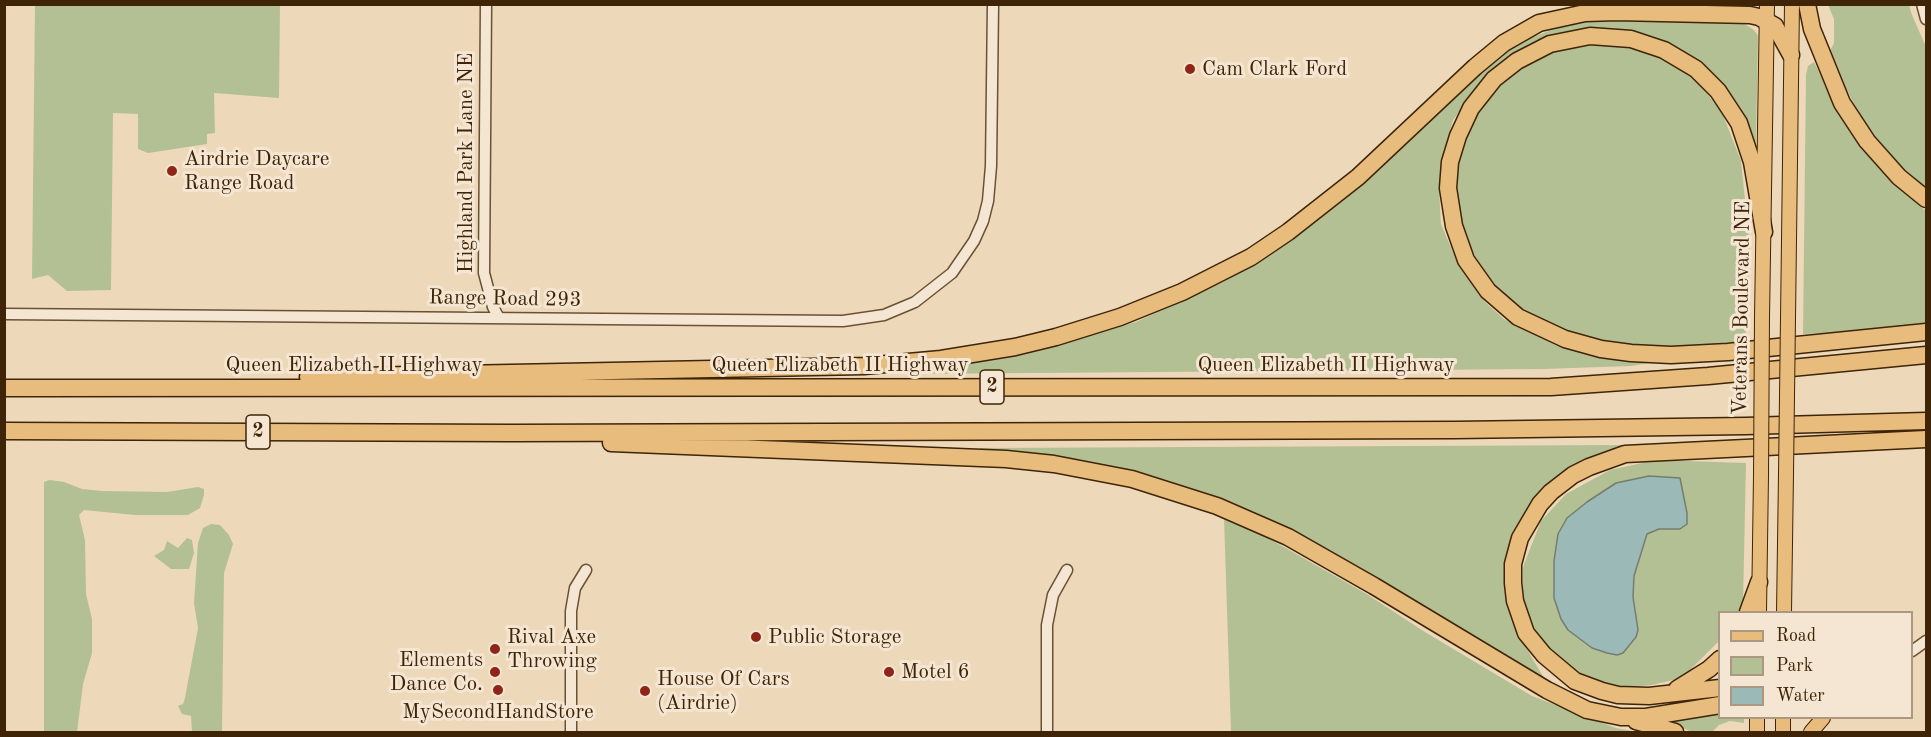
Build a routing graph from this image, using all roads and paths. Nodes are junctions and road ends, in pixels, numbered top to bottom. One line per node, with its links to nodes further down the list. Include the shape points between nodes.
1 (486, 4): 14 (street, Highland Park Lane NE, via 483,273)
2 (993, 4): 14 (street, Range Road 293, via 990,184 983,221 974,242 952,273 921,299 895,311 857,320)
3 (1663, 4): 7 (highway)
4 (1792, 4): 10 (main road)
5 (1807, 4): 11 (highway, via 1812,29 1842,103 1867,141 1899,177)
6 (1922, 4): 9 (street)
7 (1617, 12): 8 (highway); 18 (highway, via 1557,18 1513,38 1475,67 1358,177 1251,257 1182,292 1056,337 983,354 864,366 337,376)
8 (1767, 13): 10 (highway); 12 (main road, Veterans Boulevard NE)
9 (1926, 20)
10 (1791, 55): 25 (main road, bridge)
11 (1926, 199)
12 (1764, 232): 15 (highway, via 1746,142 1739,123 1718,91 1696,69 1664,50 1630,39 1590,36 1550,44 1517,61 1494,79 1470,108 1450,162 1448,188 1454,226 1466,260 1488,291 1518,317 1565,339 1601,349 1671,355); 26 (main road, Veterans Boulevard NE, bridge)
13 (4, 314): 14 (street, Range Road 293)
14 (499, 318)
15 (1926, 332)
16 (1926, 355): 18 (highway, Queen Elizabeth II Highway / 2, via 1551,387)
17 (4, 388): 18 (highway, Queen Elizabeth II Highway / 2)
18 (55, 388)
19 (1926, 421): 21 (highway, 2, via 1490,430)
20 (4, 432): 21 (highway, 2)
21 (512, 433): 37 (highway, via 633,445 1006,459 1132,479 1217,506 1288,537 1570,703)
22 (1926, 439): 35 (highway, via 1625,454 1581,471 1551,492 1525,526 1513,564 1515,601 1527,633 1554,665 1588,687 1618,695)
23 (586, 570): 39 (street, via 574,588)
24 (1067, 570): 40 (street, via 1053,595 1047,625)
25 (1785, 578): 29 (main road); 30 (main road)
26 (1759, 582): 27 (highway); 28 (main road, Veterans Boulevard NE)
27 (1748, 611)
28 (1759, 611)
29 (1784, 611)
30 (1792, 611)
31 (1926, 641): 32 (street)
32 (1913, 650)
33 (1718, 660): 35 (highway)
34 (1718, 688): 35 (highway)
35 (1671, 693)
36 (1718, 705): 37 (highway, via 1646,717)
37 (1621, 717): 41 (highway)
38 (1821, 719): 42 (main road)
39 (571, 732)
40 (1047, 732)
41 (1675, 732)
42 (1811, 732)

